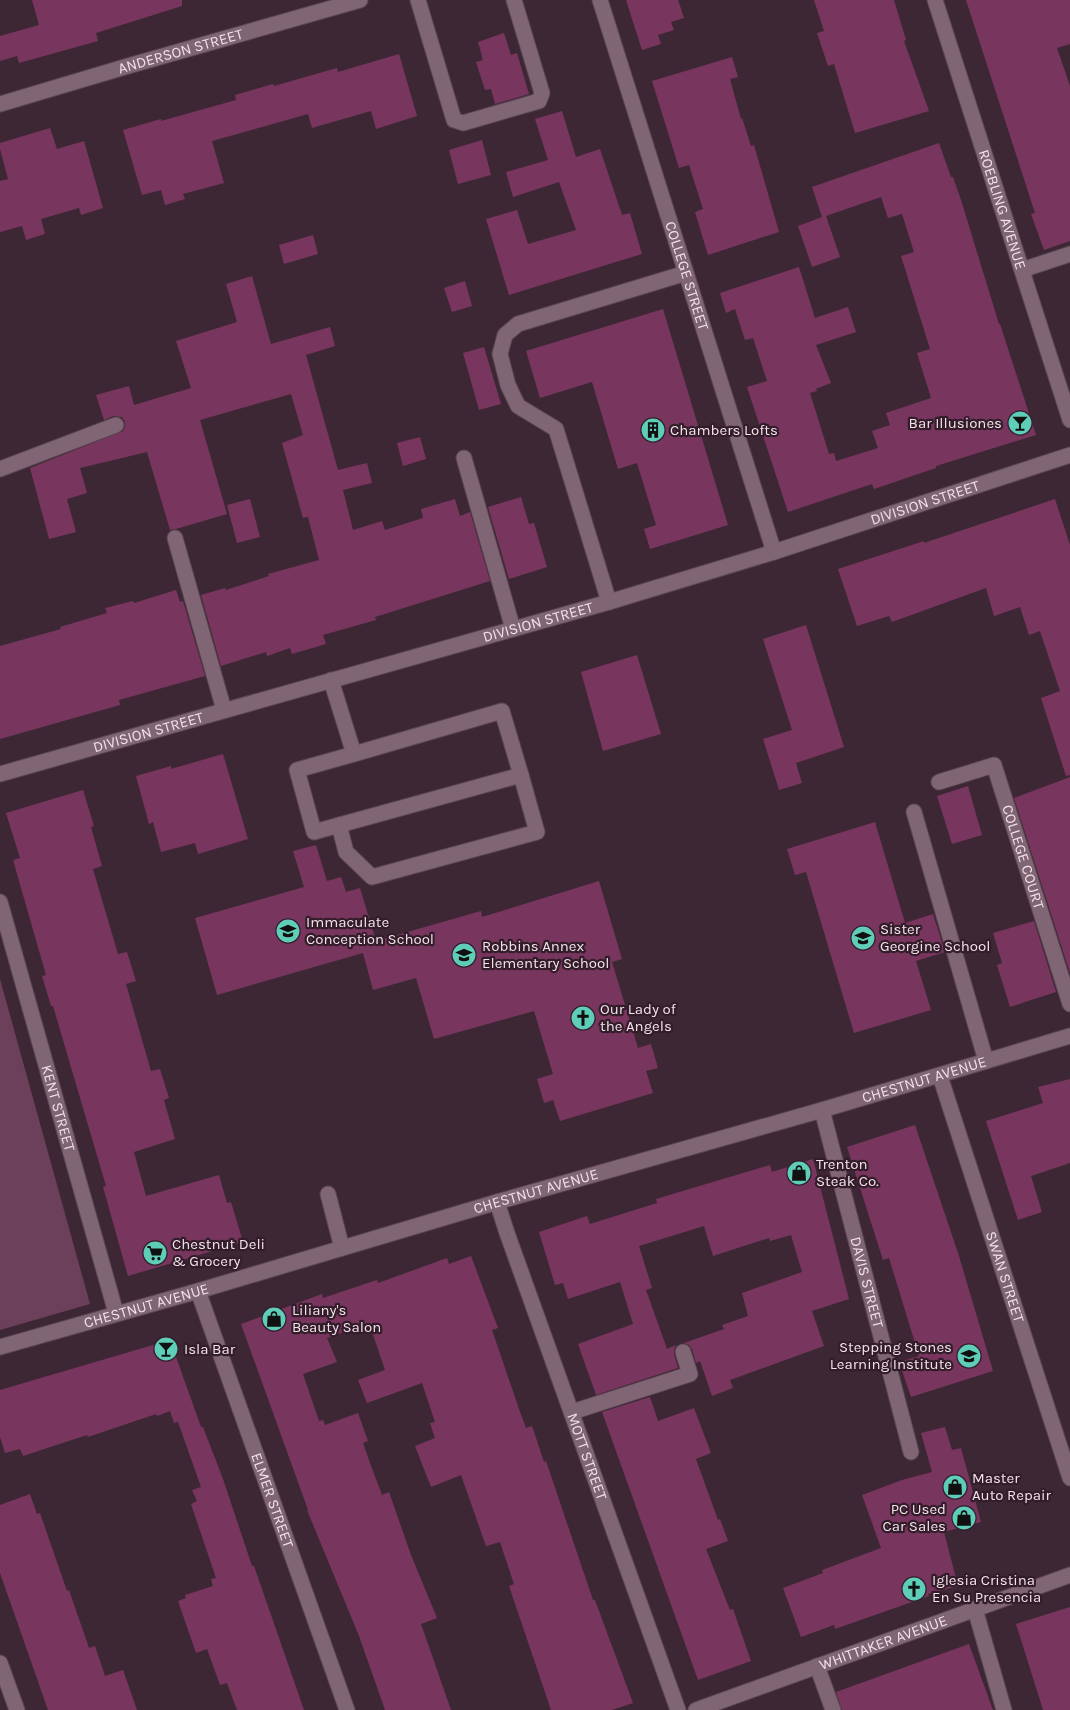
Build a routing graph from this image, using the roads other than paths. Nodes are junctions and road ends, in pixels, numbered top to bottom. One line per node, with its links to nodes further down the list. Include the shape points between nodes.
1 (360, 0): 6 (street, ANDERSON STREET)
2 (418, 0): 3 (street, via 454,120 464,123 540,101 542,93)
3 (514, 0)
4 (600, 0): 9 (street, COLLEGE STREET)
5 (935, 0): 8 (street, ROEBLING AVENUE)
6 (0, 104)
7 (1070, 254): 8 (street)
8 (1022, 270): 10 (street, ROEBLING AVENUE)
9 (686, 273): 16 (street, COLLEGE STREET); 17 (street, via 518,324 505,335 500,354 508,385 518,406 556,429)
10 (1070, 420)
11 (116, 425): 14 (street)
12 (1070, 455): 16 (street, DIVISION STREET)
13 (464, 458): 18 (street)
14 (0, 468)
15 (175, 538): 20 (street)
16 (774, 552): 17 (street, DIVISION STREET)
17 (610, 602): 18 (street, DIVISION STREET)
18 (513, 629): 19 (street, DIVISION STREET)
19 (331, 680): 20 (street, DIVISION STREET); 21 (street)
20 (224, 710): 22 (street, DIVISION STREET)
21 (354, 754): 23 (street, via 502,711); 26 (street, via 297,770 314,832)
22 (0, 774)
23 (521, 775): 26 (street); 26 (street, via 537,832 372,877 346,852)
24 (939, 782): 28 (street, COLLEGE COURT, via 994,765)
25 (914, 812): 30 (street)
26 (339, 825)
27 (0, 902): 37 (street, KENT STREET)
28 (1070, 1004)
29 (1070, 1036): 30 (street, CHESTNUT AVENUE)
30 (986, 1062): 31 (street, CHESTNUT AVENUE)
31 (940, 1076): 32 (street, CHESTNUT AVENUE); 42 (street, SWAN STREET)
32 (822, 1110): 34 (street, CHESTNUT AVENUE); 41 (street, DAVIS STREET)
33 (328, 1194): 35 (street)
34 (498, 1202): 35 (street, CHESTNUT AVENUE); 40 (street, MOTT STREET)
35 (342, 1248): 36 (street, CHESTNUT AVENUE)
36 (198, 1291): 37 (street, CHESTNUT AVENUE); 48 (street, ELMER STREET)
37 (116, 1313): 38 (street, CHESTNUT AVENUE)
38 (0, 1346)
39 (683, 1352): 40 (street, via 690,1374)
40 (572, 1412): 49 (street, MOTT STREET)
41 (910, 1452)
42 (1070, 1478)
43 (1070, 1575): 44 (street, WHITTAKER AVENUE)
44 (975, 1609): 46 (street, WHITTAKER AVENUE); 52 (street)
45 (0, 1663): 47 (street)
46 (817, 1666): 50 (street, WHITTAKER AVENUE); 51 (street)
47 (17, 1710)
48 (347, 1710)
49 (678, 1710)
50 (696, 1710)
51 (833, 1710)
52 (1004, 1710)

